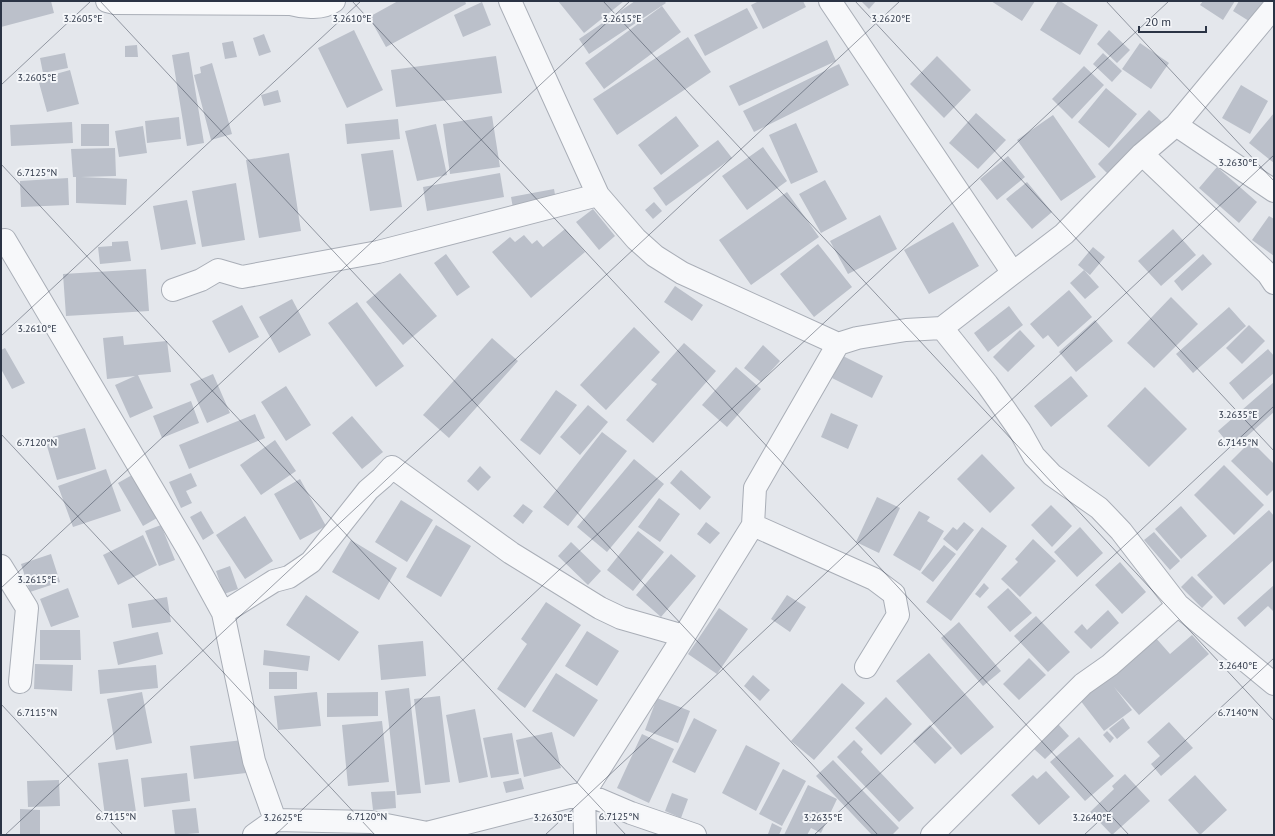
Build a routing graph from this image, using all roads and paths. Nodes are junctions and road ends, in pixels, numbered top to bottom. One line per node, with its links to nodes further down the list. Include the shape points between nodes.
1 (107, 1): 2 (street, via 290,4 303,8 330,4)
2 (334, 1)
3 (510, 1): 9 (street)
4 (830, 1): 11 (street)
5 (1274, 7): 6 (street)
6 (1176, 125): 7 (street); 8 (street)
7 (1142, 154): 11 (street, via 1064,234); 12 (street, via 1268,274)
8 (1274, 191)
9 (598, 195): 13 (street, via 378,252 242,277 218,270 201,280); 15 (street, via 636,239 655,256 682,273)
10 (4, 240): 19 (street, via 189,551)
11 (1013, 274): 14 (street)
12 (1274, 283)
13 (173, 290)
14 (942, 328): 15 (street, via 906,330 857,338); 18 (street, via 987,384 1034,456 1052,475 1098,508 1121,531)
15 (838, 344): 16 (street, via 755,488)
16 (753, 525): 20 (street); 21 (street, via 874,579 894,594 898,615)
17 (1, 566): 22 (street, via 27,608)
18 (1178, 605): 23 (street); 30 (street, via 1110,665 1083,684)
19 (222, 613): 20 (street, via 274,581 289,578 312,562 368,490 392,467 511,553 600,608 621,618); 25 (street, via 254,761)
20 (684, 636): 24 (street)
21 (866, 667)
22 (20, 682)
23 (1274, 684)
24 (584, 793): 26 (street); 28 (street); 29 (street)
25 (275, 820): 26 (street, via 371,822); 27 (street)
26 (427, 834)
27 (254, 835)
28 (585, 835)
29 (694, 835)
30 (932, 835)

